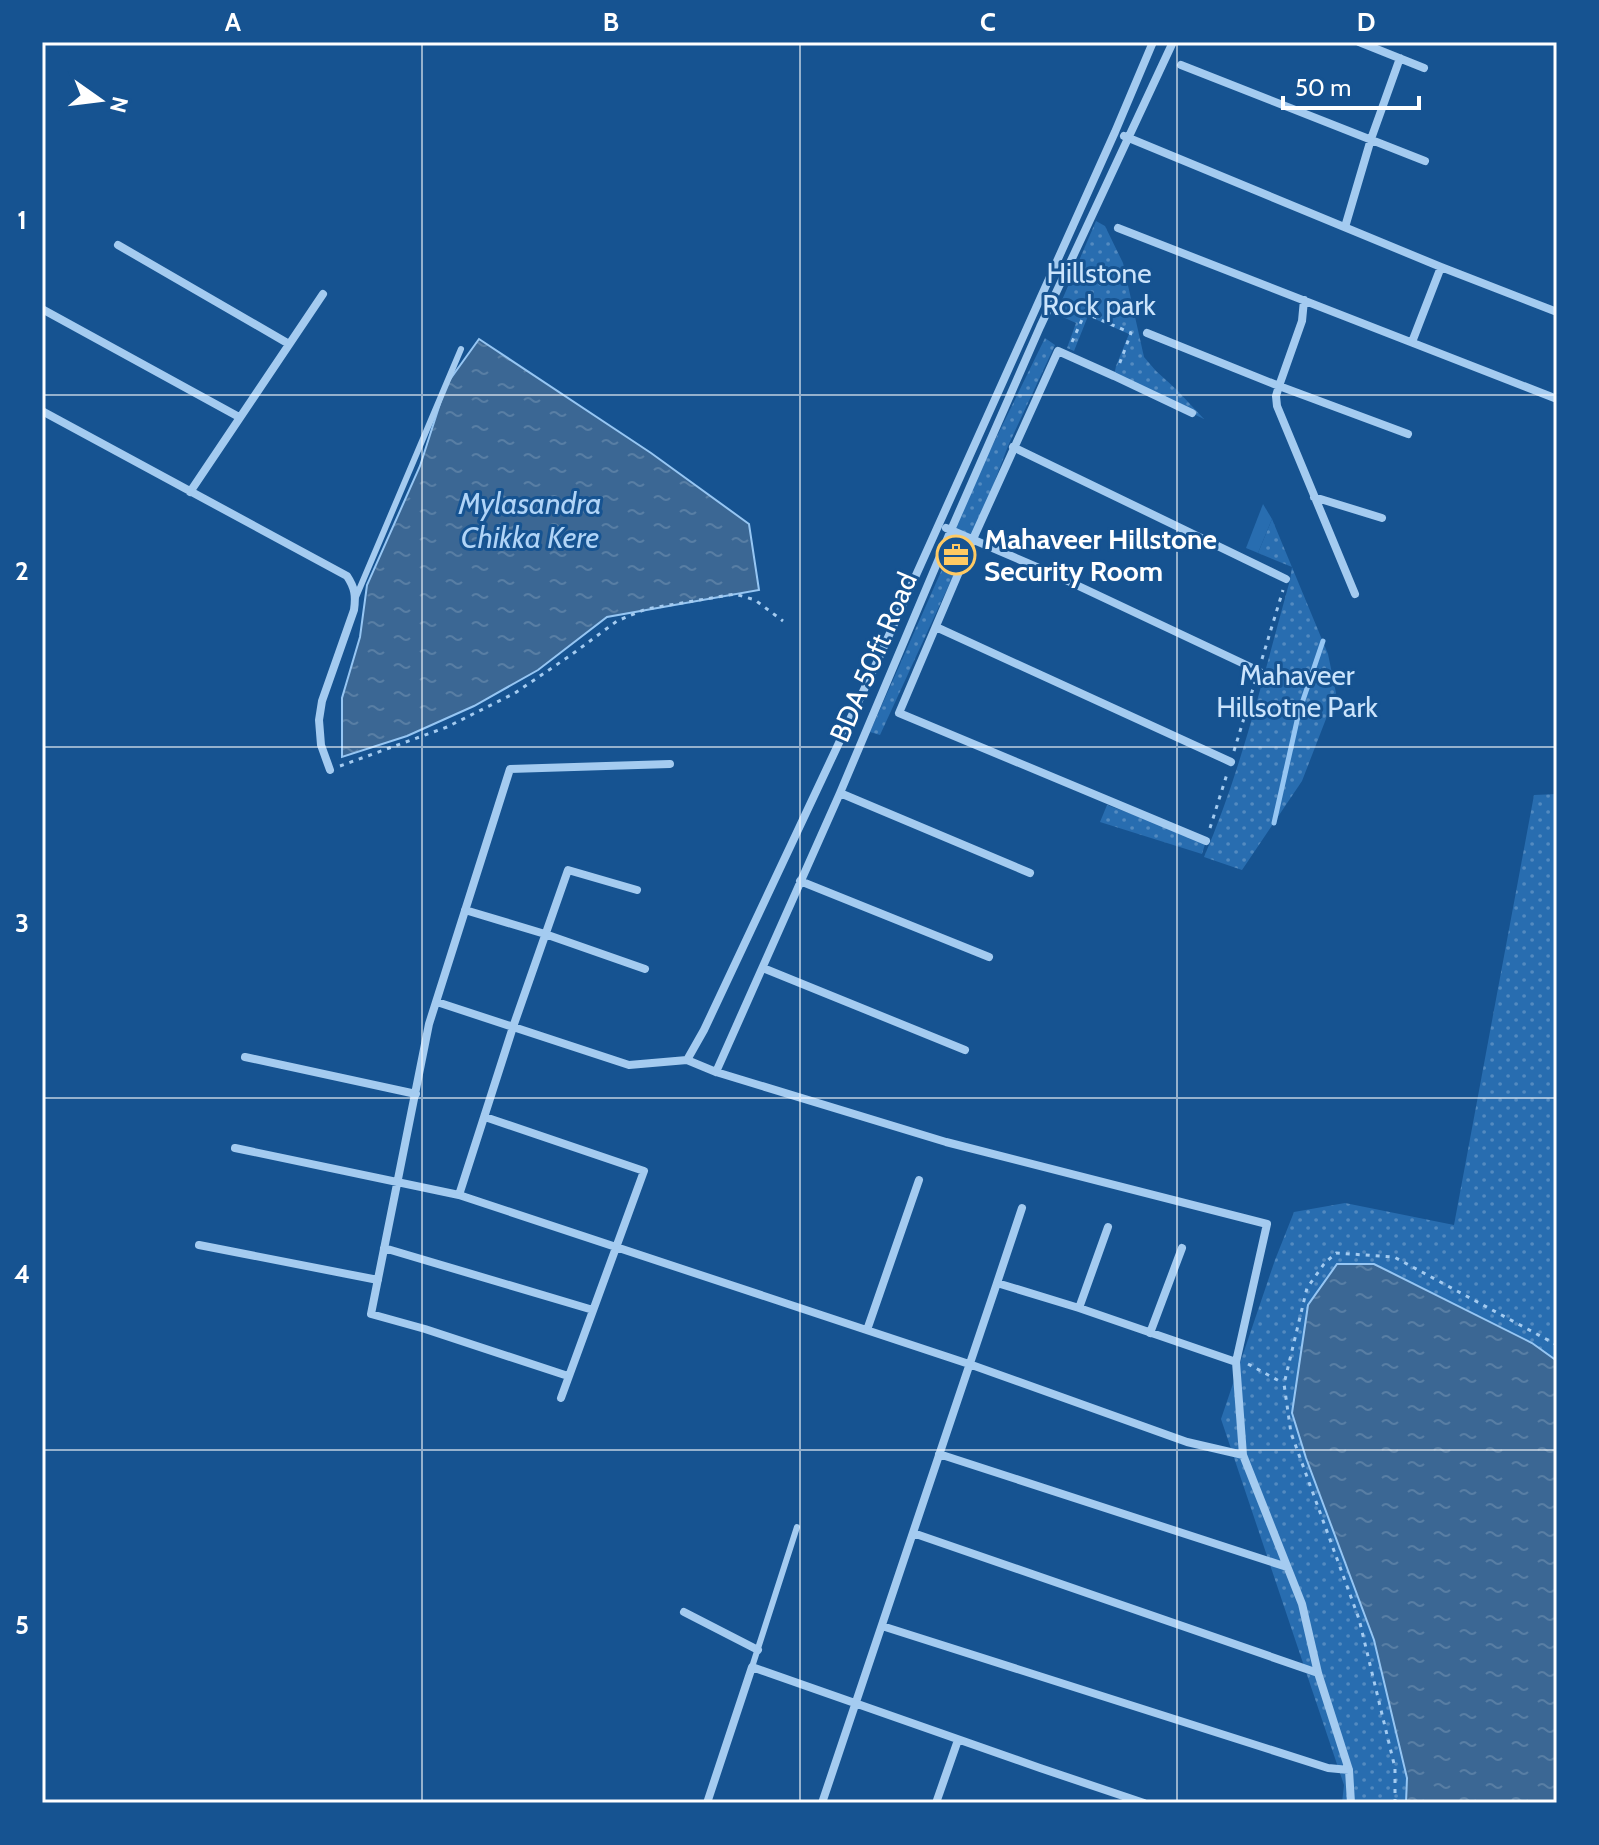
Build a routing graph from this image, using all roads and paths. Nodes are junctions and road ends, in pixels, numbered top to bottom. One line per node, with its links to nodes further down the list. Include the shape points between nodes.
1 (1153, 42): 7 (street, BDA 50ft Road)
2 (1173, 42): 8 (street, BDA 50ft Road)
3 (1359, 42): 4 (street)
4 (1400, 58): 6 (street); 9 (street)
5 (1181, 65): 9 (street)
6 (1424, 68)
7 (1115, 132): 8 (street); 35 (street, BDA 50ft Road)
8 (1128, 137): 11 (street); 36 (street, BDA 50ft Road)
9 (1371, 139): 10 (street); 11 (street)
10 (1425, 161)
11 (1345, 227): 14 (street)
12 (1118, 228): 16 (street)
13 (118, 245): 21 (street)
14 (1441, 267): 18 (street); 20 (street)
15 (323, 294): 21 (street)
16 (1304, 300): 20 (street); 25 (street)
17 (42, 309): 29 (street)
18 (1557, 312)
19 (1147, 333): 25 (street)
20 (1412, 342): 26 (street)
21 (289, 344): 29 (street)
22 (461, 349): 40 (lane)
23 (1067, 354): 24 (street); 24 (path, via 1085,313 1131,333); 31 (street, via 1058,351)
24 (1114, 376): 28 (street)
25 (1279, 386): 30 (street); 33 (street, via 1277,406)
26 (1557, 399)
27 (42, 411): 32 (street)
28 (1192, 413)
29 (239, 417): 32 (street)
30 (1408, 434)
31 (1013, 447): 37 (street); 38 (street)
32 (190, 492): 40 (street, via 347,576)
33 (1314, 497): 34 (street); 39 (street)
34 (1382, 518)
35 (938, 525): 36 (street); 61 (street, BDA 50ft Road)
36 (951, 530): 37 (street); 47 (street, BDA 50ft Road)
37 (973, 539): 42 (street); 43 (street)
38 (1286, 579): 43 (path)
39 (1355, 594)
40 (356, 597): 46 (street, via 319,720)
41 (783, 621): 46 (path, via 755,600 735,594 646,609 617,621 515,693 447,727)
42 (936, 627): 44 (street); 48 (street, via 899,713)
43 (1259, 671): 44 (path)
44 (1231, 762): 48 (path)
45 (670, 764): 52 (street, via 510,769)
46 (330, 770)
47 (840, 793): 49 (street); 50 (street, BDA 50ft Road)
48 (1206, 841)
49 (1030, 873)
50 (800, 881): 54 (street); 55 (street, BDA 50ft Road)
51 (637, 890): 53 (street, via 568,870)
52 (465, 910): 53 (street); 57 (street)
53 (545, 934): 56 (street); 58 (street)
54 (989, 957)
55 (763, 968): 59 (street); 62 (street, BDA 50ft Road)
56 (645, 969)
57 (437, 1002): 58 (street); 63 (street)
58 (513, 1027): 61 (street, via 629,1065); 64 (street)
59 (965, 1050)
60 (245, 1057): 63 (street)
61 (687, 1060): 62 (street)
62 (716, 1072): 82 (street, via 946,1142 1267,1224)
63 (416, 1094): 67 (street)
64 (485, 1117): 68 (street); 72 (street, via 644,1171)
65 (235, 1148): 67 (street)
66 (919, 1180): 79 (street)
67 (398, 1181): 68 (street); 73 (street)
68 (459, 1195): 72 (street)
69 (1022, 1208): 76 (street)
70 (1108, 1227): 77 (street)
71 (199, 1245): 75 (street)
72 (617, 1247): 78 (street); 79 (street)
73 (384, 1248): 75 (street); 78 (street)
74 (1182, 1248): 80 (street)
75 (378, 1280): 84 (street, via 371,1314)
76 (997, 1283): 77 (street); 83 (street)
77 (1079, 1308): 80 (street)
78 (593, 1310): 84 (street)
79 (867, 1330): 83 (street)
80 (1150, 1333): 82 (street)
81 (1557, 1345): 85 (path, via 1394,1257 1336,1253 1307,1288)
82 (1237, 1360): 85 (path); 88 (street)
83 (969, 1364): 87 (street); 88 (street, via 1187,1442)
84 (568, 1376): 86 (street)
85 (1284, 1384): 105 (path, via 1291,1433 1359,1619 1395,1768)
86 (561, 1398)
87 (939, 1454): 90 (street); 91 (street)
88 (1243, 1455): 91 (street)
89 (797, 1527): 94 (lane)
90 (913, 1533): 93 (street); 96 (street)
91 (1287, 1567): 96 (street, via 1302,1604)
92 (684, 1612): 94 (street)
93 (882, 1626): 97 (street); 99 (street, via 1328,1768)
94 (758, 1650): 95 (lane)
95 (752, 1667): 97 (street); 100 (street)
96 (1318, 1673): 99 (street)
97 (855, 1704): 98 (street); 101 (street)
98 (958, 1740): 102 (street); 103 (street)
99 (1349, 1770): 104 (street)
100 (707, 1803)
101 (822, 1803)
102 (936, 1803)
103 (1144, 1803)
104 (1351, 1803)
105 (1395, 1803)

